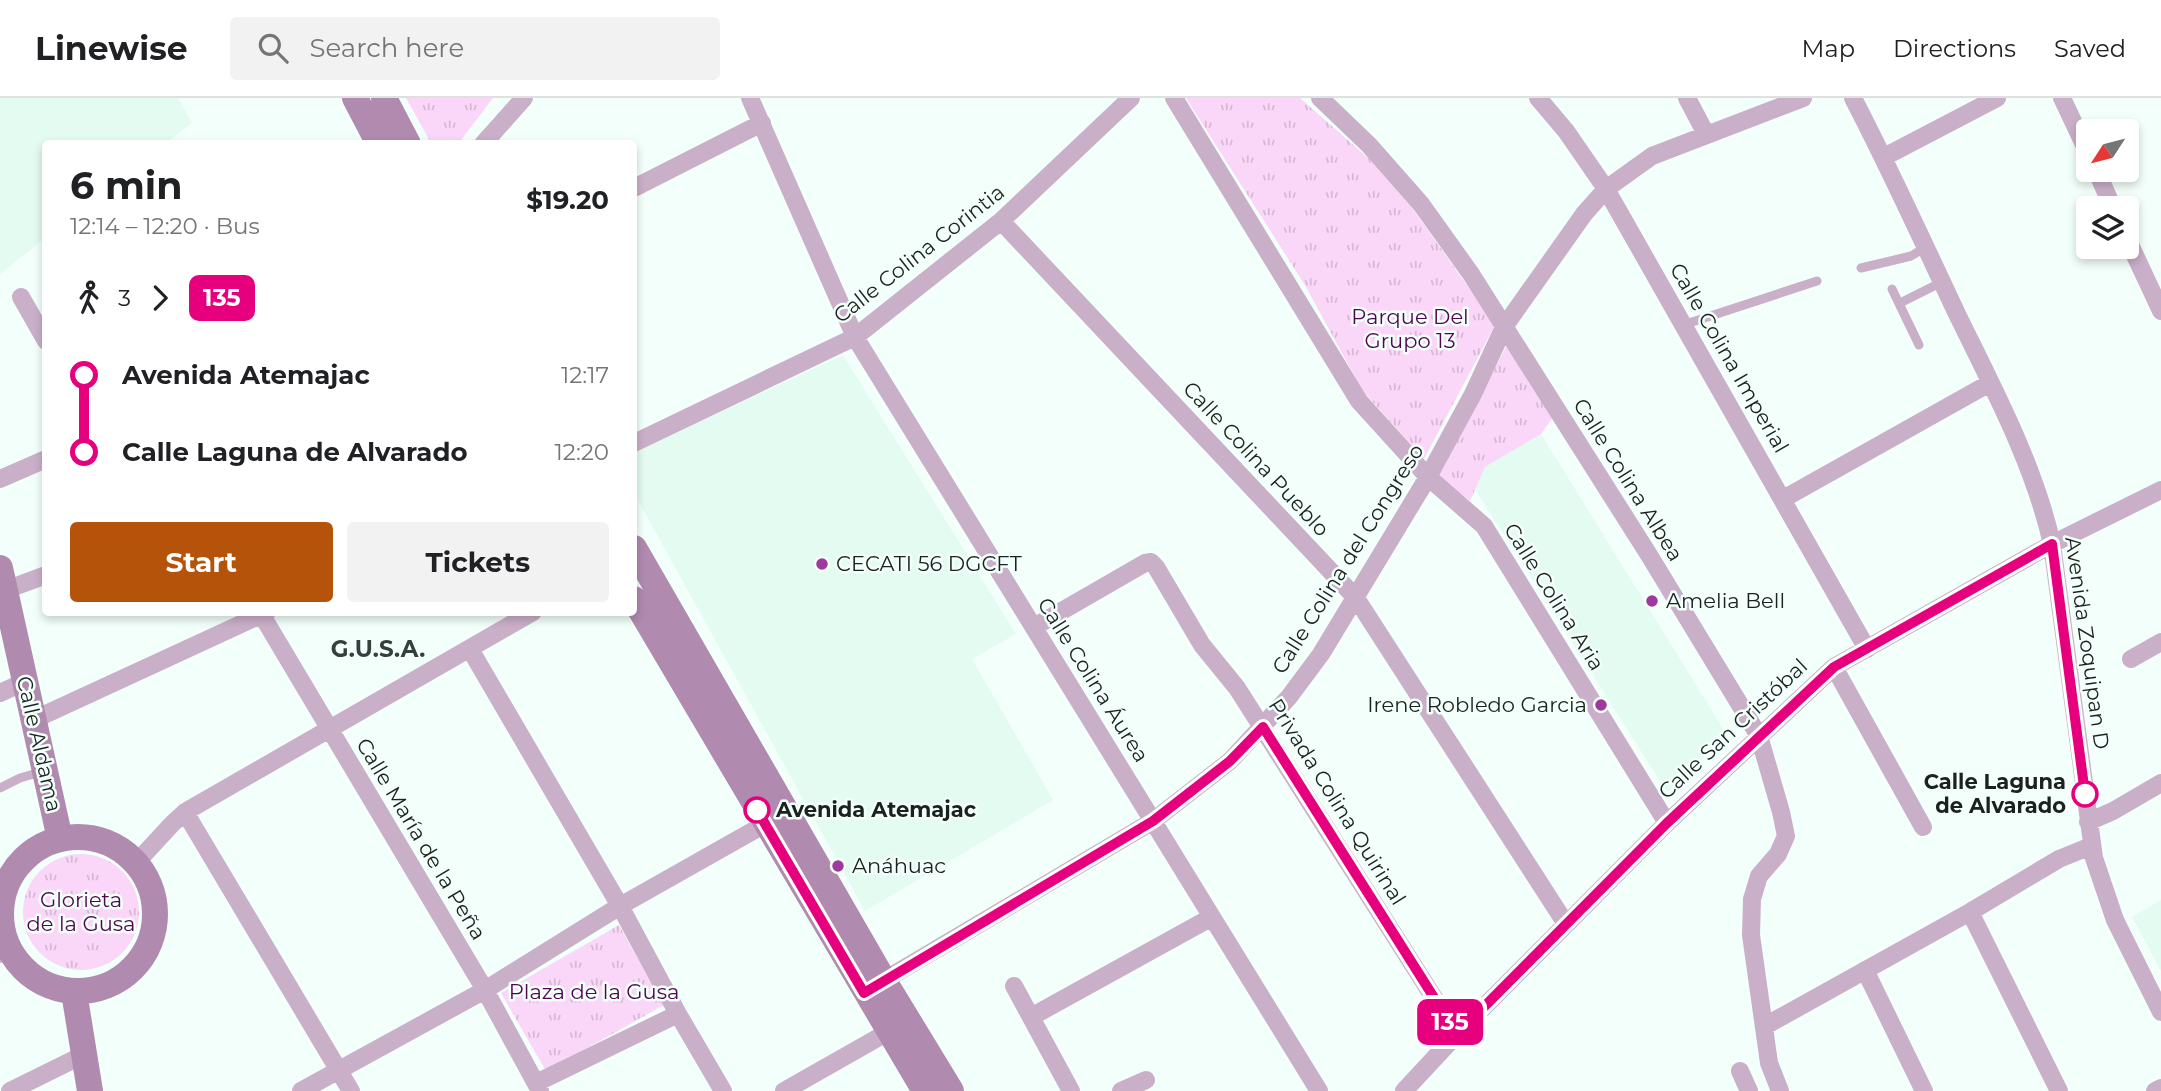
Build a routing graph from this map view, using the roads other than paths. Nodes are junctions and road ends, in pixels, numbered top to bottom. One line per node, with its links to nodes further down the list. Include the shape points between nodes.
1 (355, 98): 17 (main road)
2 (384, 98): 18 (main road)
3 (524, 98): 19 (street)
4 (750, 98): 14 (street, Calle Colina Áurea)
5 (1131, 98): 23 (street, Calle Colina Corintia)
6 (1174, 98): 41 (street, Calle Colina Aria, via 1359,401)
7 (1320, 98): 34 (street, Calle Colina Albea, via 1421,204)
8 (1538, 98): 22 (street, Calle Colina Imperial)
9 (1687, 98): 16 (street)
10 (1803, 98): 16 (street, Calle Colina del Congreso)
11 (1853, 98): 20 (street, Avenida Zoquipan D)
12 (1997, 98): 20 (street)
13 (2062, 98): 15 (street)
14 (762, 123): 21 (street); 36 (street, Calle Colina Áurea)
15 (2076, 128)
16 (1706, 134): 22 (street, Calle Colina del Congreso, via 1652,156)
17 (377, 140)
18 (406, 140)
19 (487, 140)
20 (1884, 157): 24 (street, Avenida Zoquipan D)
21 (637, 186)
22 (1606, 189): 33 (street, Calle Colina Imperial); 34 (street, Calle Colina del Congreso, via 1571,230)
23 (1001, 221): 36 (street, Calle Colina Corintia); 49 (street, Calle Colina Pueblo)
24 (1926, 247): 26 (lane, via 1911,256); 28 (street, Avenida Zoquipan D)
25 (2137, 259): 32 (street)
26 (1861, 268)
27 (1817, 281): 33 (lane)
28 (1942, 282): 31 (lane); 38 (street, Avenida Zoquipan D)
29 (1892, 289): 31 (lane)
30 (21, 297): 35 (street)
31 (1900, 303): 37 (lane)
32 (2161, 311)
33 (1683, 325): 44 (street, Calle Colina Imperial)
34 (1504, 327): 41 (street, Calle Colina del Congreso); 65 (street, Calle Colina Albea)
35 (42, 334)
36 (855, 337): 39 (street, Calle Colina Corintia); 54 (street, Calle Colina Áurea)
37 (1919, 345)
38 (1990, 383): 44 (street); 45 (street, Avenida Zoquipan D, via 2034,484)
39 (637, 442)
40 (42, 461): 42 (street)
41 (1428, 477): 49 (street, Calle Colina del Congreso); 72 (street, Calle Colina Aria, via 1484,526)
42 (0, 479)
43 (2161, 490): 45 (street, Calle San Cristóbal)
44 (1783, 499): 57 (street, Calle Colina Imperial)
45 (2052, 544): 57 (street, Calle San Cristóbal); 71 (street, Avenida Zoquipan D)
46 (637, 553): 85 (main road)
47 (42, 576): 48 (street)
48 (2, 583): 60 (main road, Calle Aldama)
49 (1356, 598): 63 (street, Calle Colina del Congreso, via 1321,654); 81 (street, Calle Colina Pueblo)
50 (637, 604): 73 (main road)
51 (257, 616): 62 (street)
52 (265, 616): 64 (street, Calle María de la Peña)
53 (526, 616): 56 (street)
54 (1034, 627): 63 (street, Privada Colina Quirinal, via 1151,562 1202,645); 70 (street, Calle Colina Áurea)
55 (2161, 642): 58 (street)
56 (470, 649): 64 (street); 78 (street)
57 (1867, 649): 59 (street, Calle San Cristóbal)
58 (2131, 659)
59 (1834, 667): 65 (street, Calle San Cristóbal); 74 (street)
60 (24, 682): 61 (street); 62 (main road, Calle Aldama)
61 (0, 693)
62 (33, 720): 66 (main road, Calle Aldama)
63 (1263, 727): 70 (street, Calle Colina del Congreso, via 1230,761); 93 (street, Privada Colina Quirinal)
64 (329, 730): 69 (street); 86 (street, Calle María de la Peña)
65 (1759, 736): 72 (street, Calle San Cristóbal); 91 (street, Calle Colina Albea, via 1786,836 1759,876 1752,899 1751,935)
66 (45, 770): 68 (lane); 75 (main road, Calle Aldama)
67 (2161, 783): 71 (street)
68 (0, 788)
69 (185, 812): 77 (street); 95 (street)
70 (1153, 821): 80 (street, Calle Colina Áurea); 85 (street, Calle Colina del Congreso)
71 (2088, 822): 76 (street, Avenida Zoquipan D)
72 (1667, 823): 81 (street, Calle San Cristóbal)
73 (765, 824): 78 (street); 85 (main road)
74 (1923, 827)
75 (60, 839): 77 (main road, via 101,841); 82 (main road, via 21,862 8,882 2,904)
76 (2091, 846): 79 (street, via 2059,859); 88 (street, Avenida Zoquipan D, via 2115,920)
77 (136, 863): 87 (main road, via 150,885 156,911 153,937 141,960 123,978 100,989)
78 (620, 906): 86 (street); 89 (street)
79 (1970, 912): 83 (street); 115 (street)
80 (1212, 917): 90 (street); 110 (street, Calle Colina Áurea)
81 (1566, 924): 93 (street, Calle San Cristóbal)
82 (5, 952): 87 (main road, via 36,979)
83 (1865, 970): 91 (street); 114 (street)
84 (1014, 986): 90 (street)
85 (874, 987): 92 (main road); 107 (main road)
86 (485, 990): 95 (street); 98 (street, Calle María de la Peña)
87 (74, 992): 94 (main road)
88 (2161, 1012)
89 (678, 1014): 98 (street); 104 (street)
90 (1031, 1017): 108 (street)
91 (1765, 1026): 113 (street, Calle Colina Albea, via 1769,1063)
92 (888, 1032): 105 (street); 106 (main road)
93 (1457, 1034): 111 (street, Calle San Cristóbal)
94 (83, 1055): 100 (street); 101 (main road)
95 (339, 1070): 102 (street); 103 (street)
96 (1740, 1071): 112 (street)
97 (1146, 1080): 109 (street)
98 (538, 1087)
99 (2161, 1088): 116 (street)
100 (10, 1091)
101 (90, 1091)
102 (301, 1091)
103 (351, 1091)
104 (723, 1091)
105 (784, 1091)
106 (925, 1091)
107 (951, 1091)
108 (1071, 1091)
109 (1121, 1091)
110 (1318, 1091)
111 (1404, 1091)
112 (1749, 1091)
113 (1780, 1091)
114 (1924, 1091)
115 (2059, 1091)
116 (2155, 1091)

